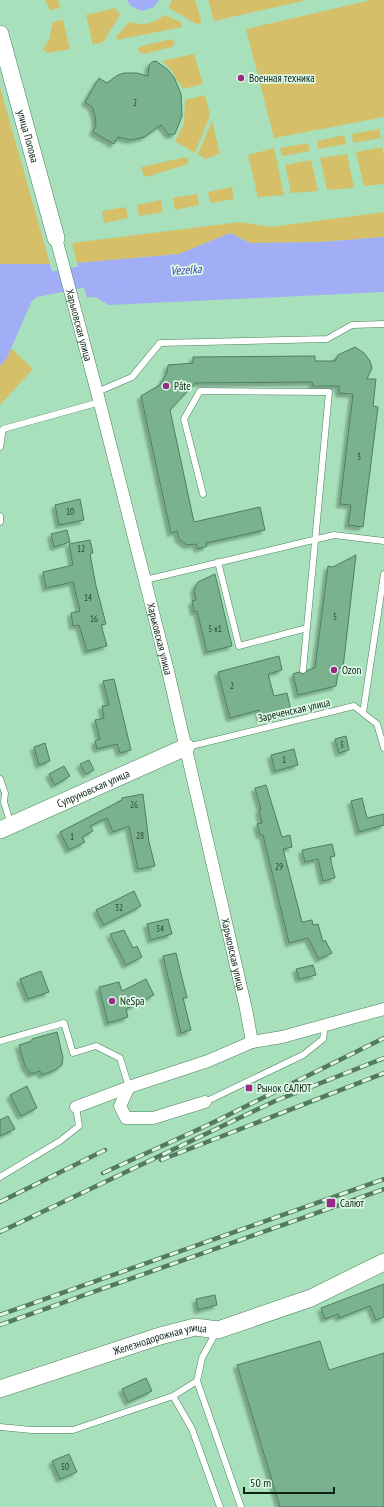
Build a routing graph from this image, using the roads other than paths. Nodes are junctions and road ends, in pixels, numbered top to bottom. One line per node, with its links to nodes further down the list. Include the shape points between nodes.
1 (0, 34): 2 (street, улица Попова)
2 (56, 238): 4 (street, Харьковская улица)
3 (384, 324): 4 (lane, via 352,325 327,339 160,343 132,377)
4 (98, 397): 5 (lane, via 3,429); 13 (street, Харьковская улица)
5 (0, 447)
6 (203, 494): 9 (lane, via 184,419 200,391 329,392)
7 (0, 516): 8 (lane)
8 (0, 522)
9 (316, 538): 10 (lane, via 334,535); 11 (lane); 14 (lane)
10 (384, 541)
11 (218, 562): 13 (lane); 14 (lane, via 239,646)
12 (384, 574): 16 (lane)
13 (145, 580): 17 (street, Харьковская улица)
14 (307, 628): 15 (lane)
15 (303, 670)
16 (363, 713): 17 (lane, Зареченская улица, via 354,706); 18 (lane, Зареченская улица, via 377,724)
17 (186, 747): 21 (street, Супруновская улица); 25 (street, Харьковская улица)
18 (384, 748)
19 (0, 779): 20 (lane, via 4,793)
20 (2, 800): 21 (lane)
21 (5, 827)
22 (384, 1009): 23 (street)
23 (325, 1025): 25 (street); 27 (lane, via 323,1039 303,1055)
24 (0, 1041): 26 (lane, via 64,1023 73,1053 96,1046 120,1058)
25 (252, 1042): 26 (street, via 208,1061)
26 (129, 1087): 27 (street, via 120,1106 126,1118 153,1118); 28 (street)
27 (205, 1102)
28 (76, 1107): 29 (lane, via 78,1126 60,1141)
29 (0, 1176)
30 (384, 1262): 31 (street, Железнодорожная улица, via 311,1298)
31 (218, 1330): 32 (lane, via 202,1358); 33 (street, Железнодорожная улица, via 195,1327 160,1336)
32 (197, 1381): 34 (lane); 37 (lane)
33 (0, 1389)
34 (173, 1396): 35 (lane, via 73,1430); 36 (lane, via 192,1429)
35 (0, 1427)
36 (220, 1507)
37 (241, 1507)

